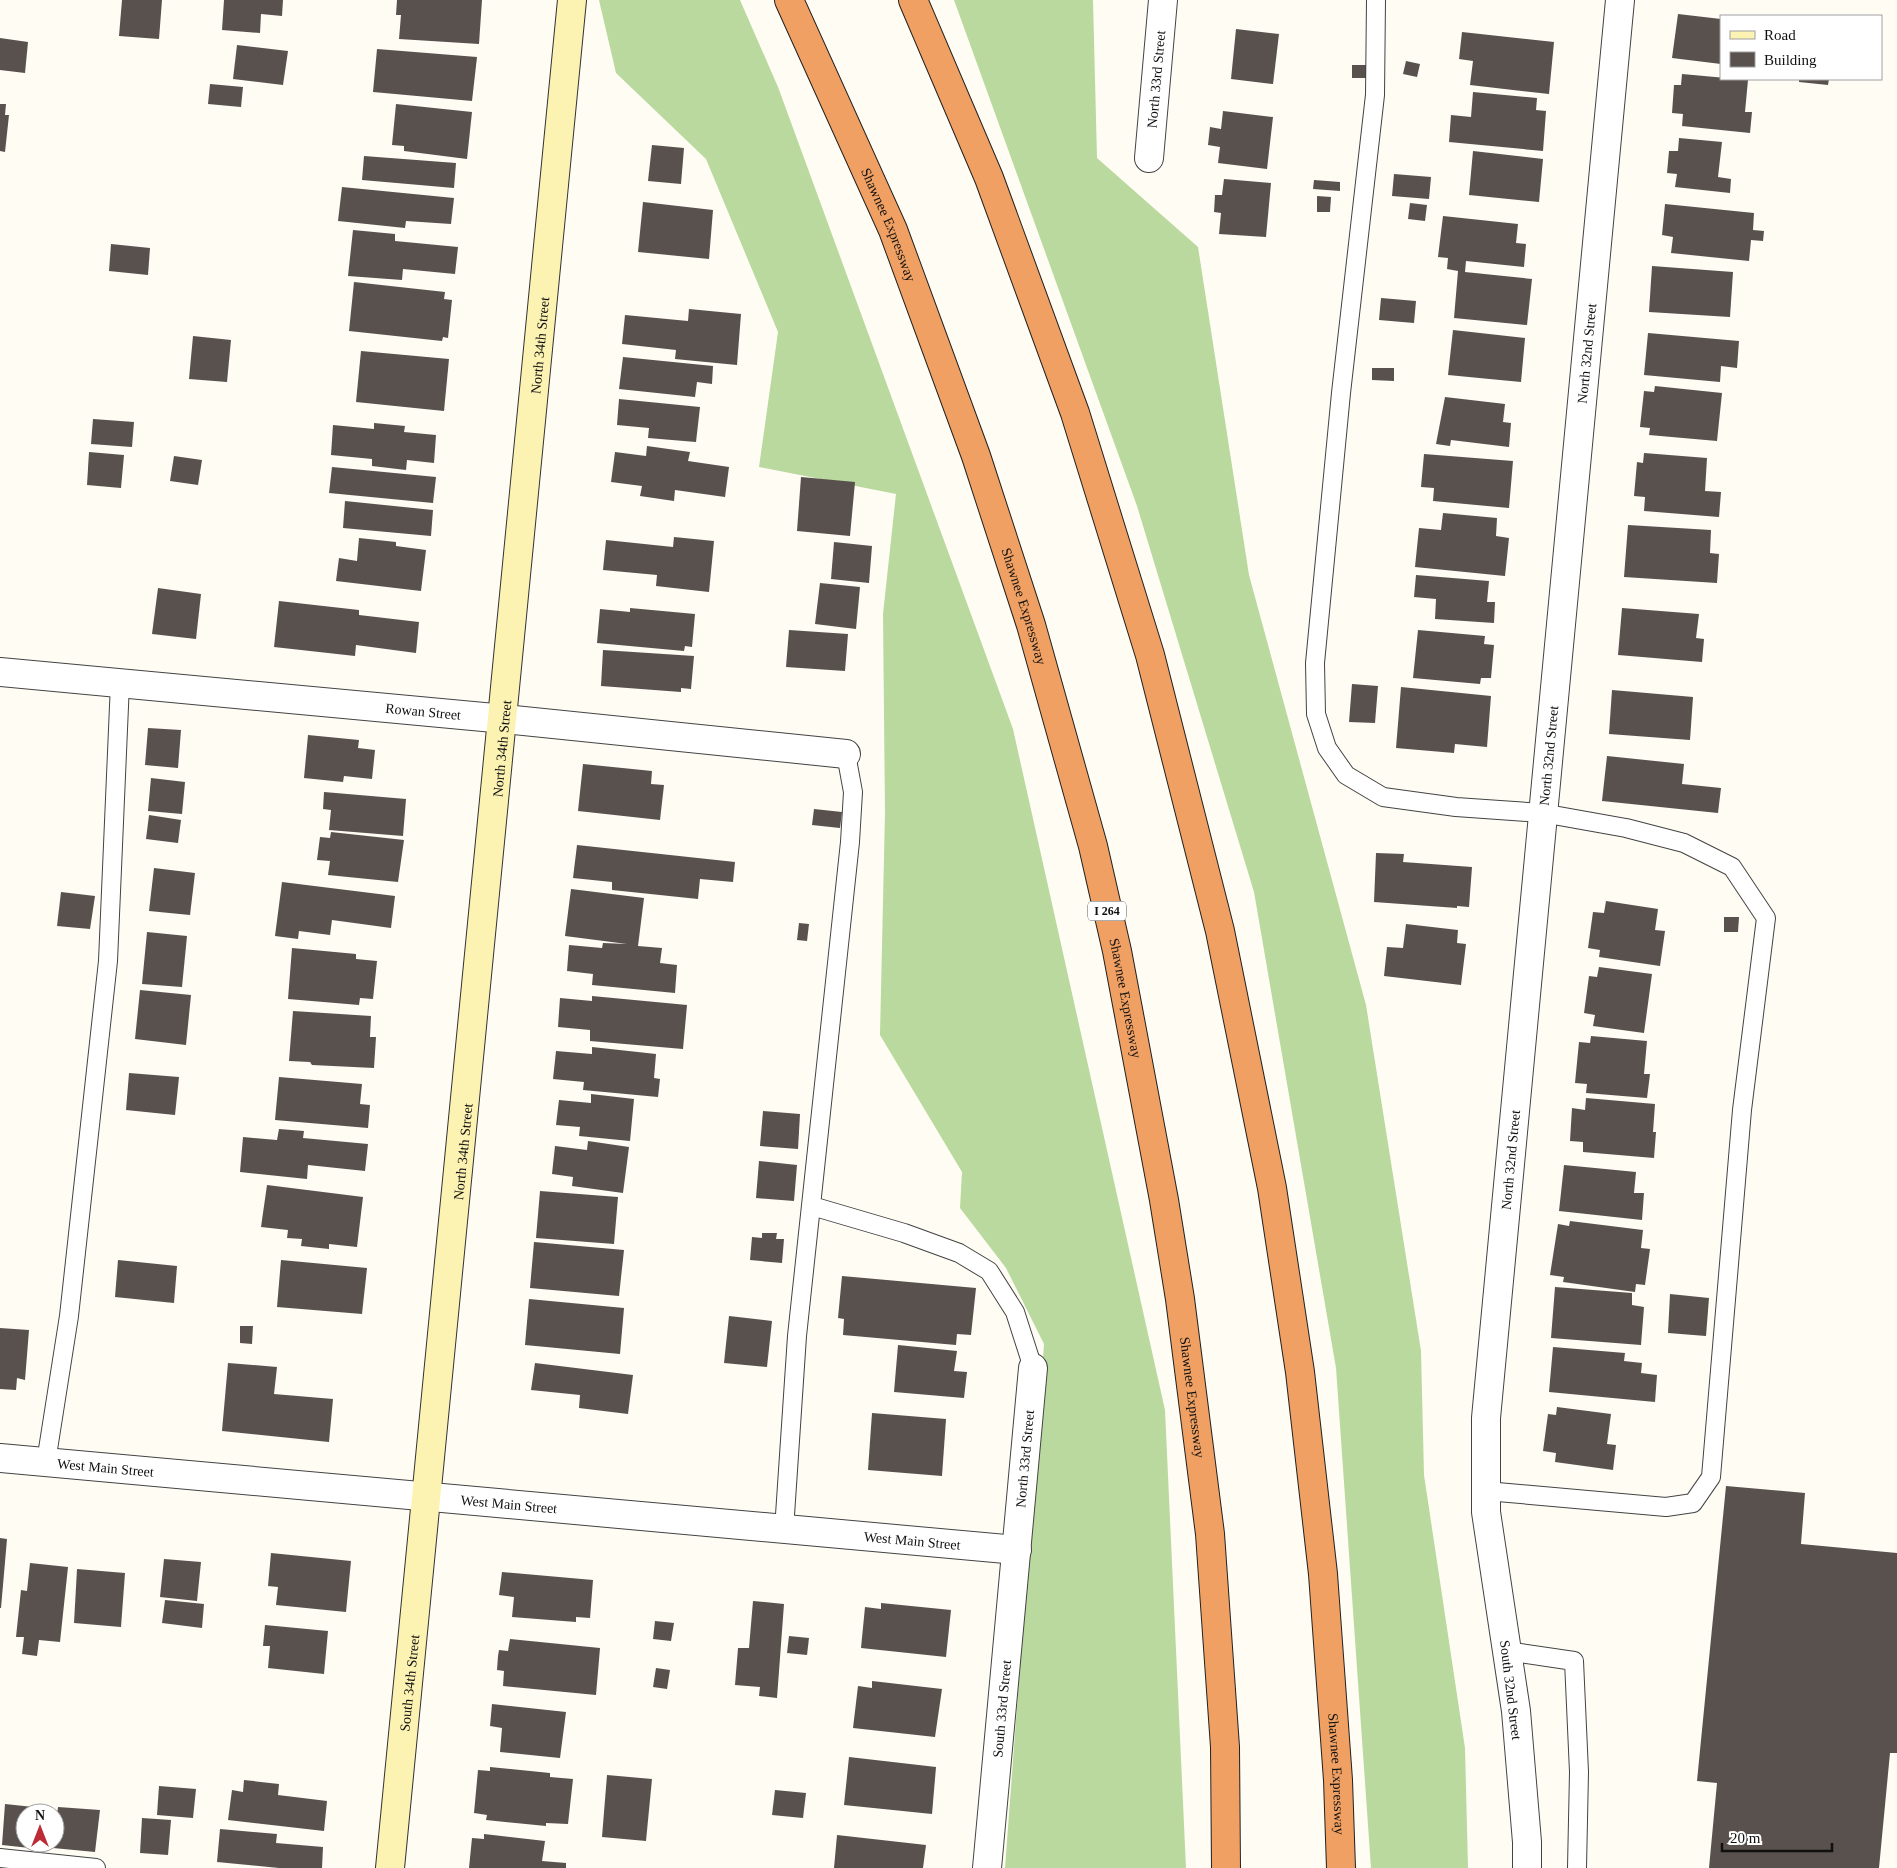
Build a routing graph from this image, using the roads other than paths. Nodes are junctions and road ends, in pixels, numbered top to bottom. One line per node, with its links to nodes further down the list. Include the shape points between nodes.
1 (572, 0): 10 (street, North 34th Street)
2 (789, 0): 26 (highway, Shawnee Expressway / I 264, via 893,230 976,456 1030,625 1092,846 1118,960 1180,1299 1210,1534 1225,1747)
3 (913, 0): 27 (highway, Shawnee Expressway, via 989,178 1075,413 1150,654 1220,931 1272,1188 1300,1372 1323,1574)
4 (1163, 0): 7 (street, North 33rd Street)
5 (1376, 0): 12 (lane, via 1375,95 1341,393 1315,663 1316,714 1327,748 1346,775 1383,797 1456,808)
6 (1620, 0): 12 (street, North 32nd Street)
7 (1149, 158)
8 (0, 672): 9 (street, Rowan Street)
9 (120, 683): 10 (street, Rowan Street); 16 (lane, via 108,961 69,1316)
10 (505, 719): 11 (street, Rowan Street); 17 (street, North 34th Street)
11 (846, 754): 13 (lane, via 853,792 850,842)
12 (1542, 813): 18 (street, North 32nd Street, via 1486,1418); 18 (lane, via 1626,828 1684,843 1732,867 1766,918 1742,1110 1711,1477 1692,1503 1666,1507)
13 (812, 1206): 14 (lane, via 959,1253 989,1271 1015,1312); 19 (lane, via 797,1336)
14 (1033, 1368): 20 (street, North 33rd Street)
15 (0, 1458): 16 (street, West Main Street)
16 (46, 1462): 17 (street, West Main Street)
17 (429, 1498): 19 (street, West Main Street); 24 (street, South 34th Street)
18 (1486, 1502): 21 (street, South 32nd Street)
19 (784, 1530): 20 (street, West Main Street)
20 (1017, 1550): 25 (street, South 33rd Street)
21 (1507, 1651): 28 (street, South 32nd Street, via 1516,1711); 29 (lane, via 1574,1660 1579,1772)
22 (0, 1858): 23 (lane)
23 (96, 1868)
24 (390, 1868)
25 (987, 1868)
26 (1226, 1868)
27 (1341, 1868)
28 (1527, 1868)
29 (1577, 1868)

